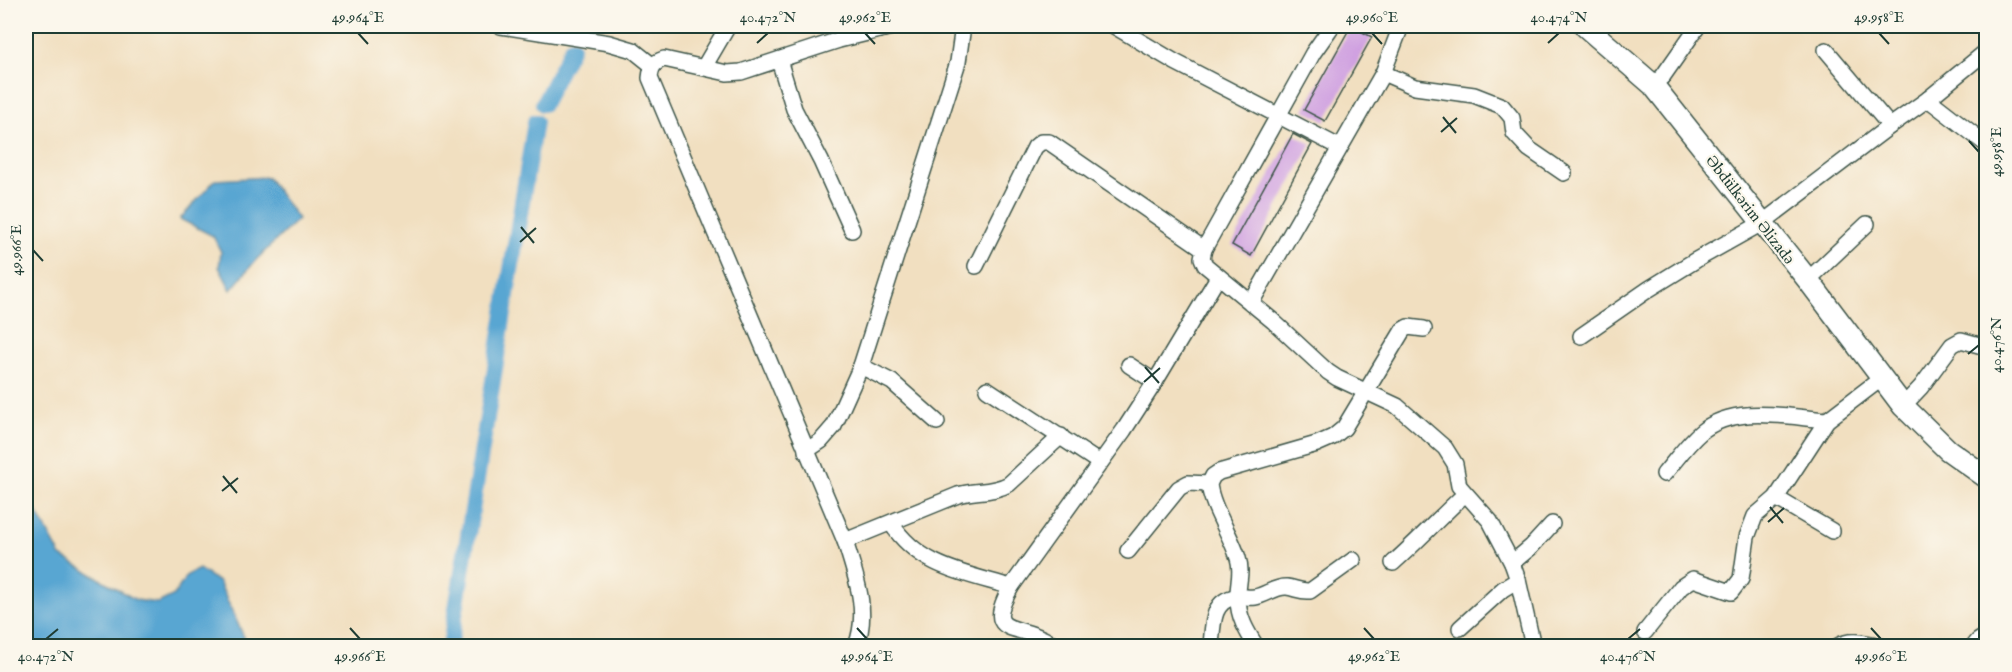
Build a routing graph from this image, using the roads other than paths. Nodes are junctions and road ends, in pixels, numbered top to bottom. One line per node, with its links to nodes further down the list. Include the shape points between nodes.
1 (501, 26): 13 (street, via 609,43 633,50)
2 (728, 26): 14 (street)
3 (896, 26): 12 (street)
4 (963, 26): 35 (street, via 958,62)
5 (1114, 26): 18 (street)
6 (1332, 26): 18 (street)
7 (1401, 26): 15 (street)
8 (1698, 26): 16 (street)
9 (1597, 30): 16 (street, Əbdülkərim Əlizadə)
10 (1826, 51): 19 (street)
11 (1983, 54): 17 (street)
12 (779, 60): 14 (street, via 741,72); 25 (street, via 794,109)
13 (653, 66): 14 (street, via 664,59); 44 (street, via 651,78)
14 (704, 67)
15 (1383, 73): 21 (street); 22 (street, via 1415,87 1474,95 1502,106 1512,118 1514,133 1528,149)
16 (1653, 85): 23 (street, Əbdülkərim Əlizadə)
17 (1928, 99): 19 (street); 20 (street)
18 (1279, 115): 21 (street); 26 (street)
19 (1890, 126): 23 (street)
20 (1986, 144)
21 (1339, 147): 30 (street)
22 (1564, 173)
23 (1762, 223): 29 (street, Əbdülkərim Əlizadə); 32 (street, via 1696,260)
24 (1868, 224): 29 (street)
25 (852, 230)
26 (1204, 249): 27 (street, via 1049,142 1041,141); 28 (street, via 1205,265)
27 (976, 266)
28 (1218, 277): 30 (street); 37 (street)
29 (1808, 280): 36 (street, Əbdülkərim Əlizadə)
30 (1251, 303): 39 (street, via 1328,372)
31 (1424, 329): 39 (street, via 1403,330)
32 (1581, 336)
33 (1986, 347): 40 (street, via 1960,340 1952,345)
34 (1129, 365): 37 (street)
35 (861, 366): 42 (street, via 892,382); 44 (street, via 834,426 822,441)
36 (1882, 378): 40 (street, Əbdülkərim Əlizadə); 41 (street)
37 (1155, 382): 45 (street)
38 (987, 389): 43 (street)
39 (1365, 391): 48 (street, via 1344,428 1333,437 1219,472); 49 (street, via 1397,406 1445,448 1455,464 1456,479)
40 (1904, 406): 47 (street, Əbdülkərim Əlizadə, via 1948,450)
41 (1827, 420): 46 (street, via 1777,415 1719,420 1700,432); 50 (street)
42 (937, 422)
43 (1061, 436): 45 (street); 51 (street, via 999,490 969,492)
44 (806, 451): 54 (street)
45 (1100, 463): 60 (street)
46 (1664, 474)
47 (1986, 477)
48 (1209, 484): 55 (street, via 1188,483 1179,488); 61 (street, via 1238,558)
49 (1464, 494): 57 (street); 58 (street, via 1490,521)
50 (1776, 498): 53 (street); 63 (street, via 1755,516 1747,537 1741,579 1731,592 1693,579 1681,587)
51 (891, 524): 54 (street); 60 (street, via 910,547 933,562)
52 (1552, 525): 58 (street)
53 (1832, 531)
54 (845, 541): 65 (street, via 863,611)
55 (1128, 551)
56 (1353, 560): 61 (street, via 1310,591 1287,587 1255,597)
57 (1393, 563)
58 (1512, 563): 59 (street)
59 (1518, 580): 62 (street); 69 (street)
60 (1011, 587): 66 (street, via 999,613 1001,621 1043,638)
61 (1238, 596): 67 (street, via 1219,605); 68 (street, via 1242,621)
62 (1460, 628)
63 (1645, 632)
64 (1986, 636): 72 (street)
65 (858, 645)
66 (1049, 646)
67 (1211, 646)
68 (1256, 646)
69 (1533, 646)
70 (1838, 646): 71 (street, via 1844,642)
71 (1881, 646)
72 (1974, 646)

